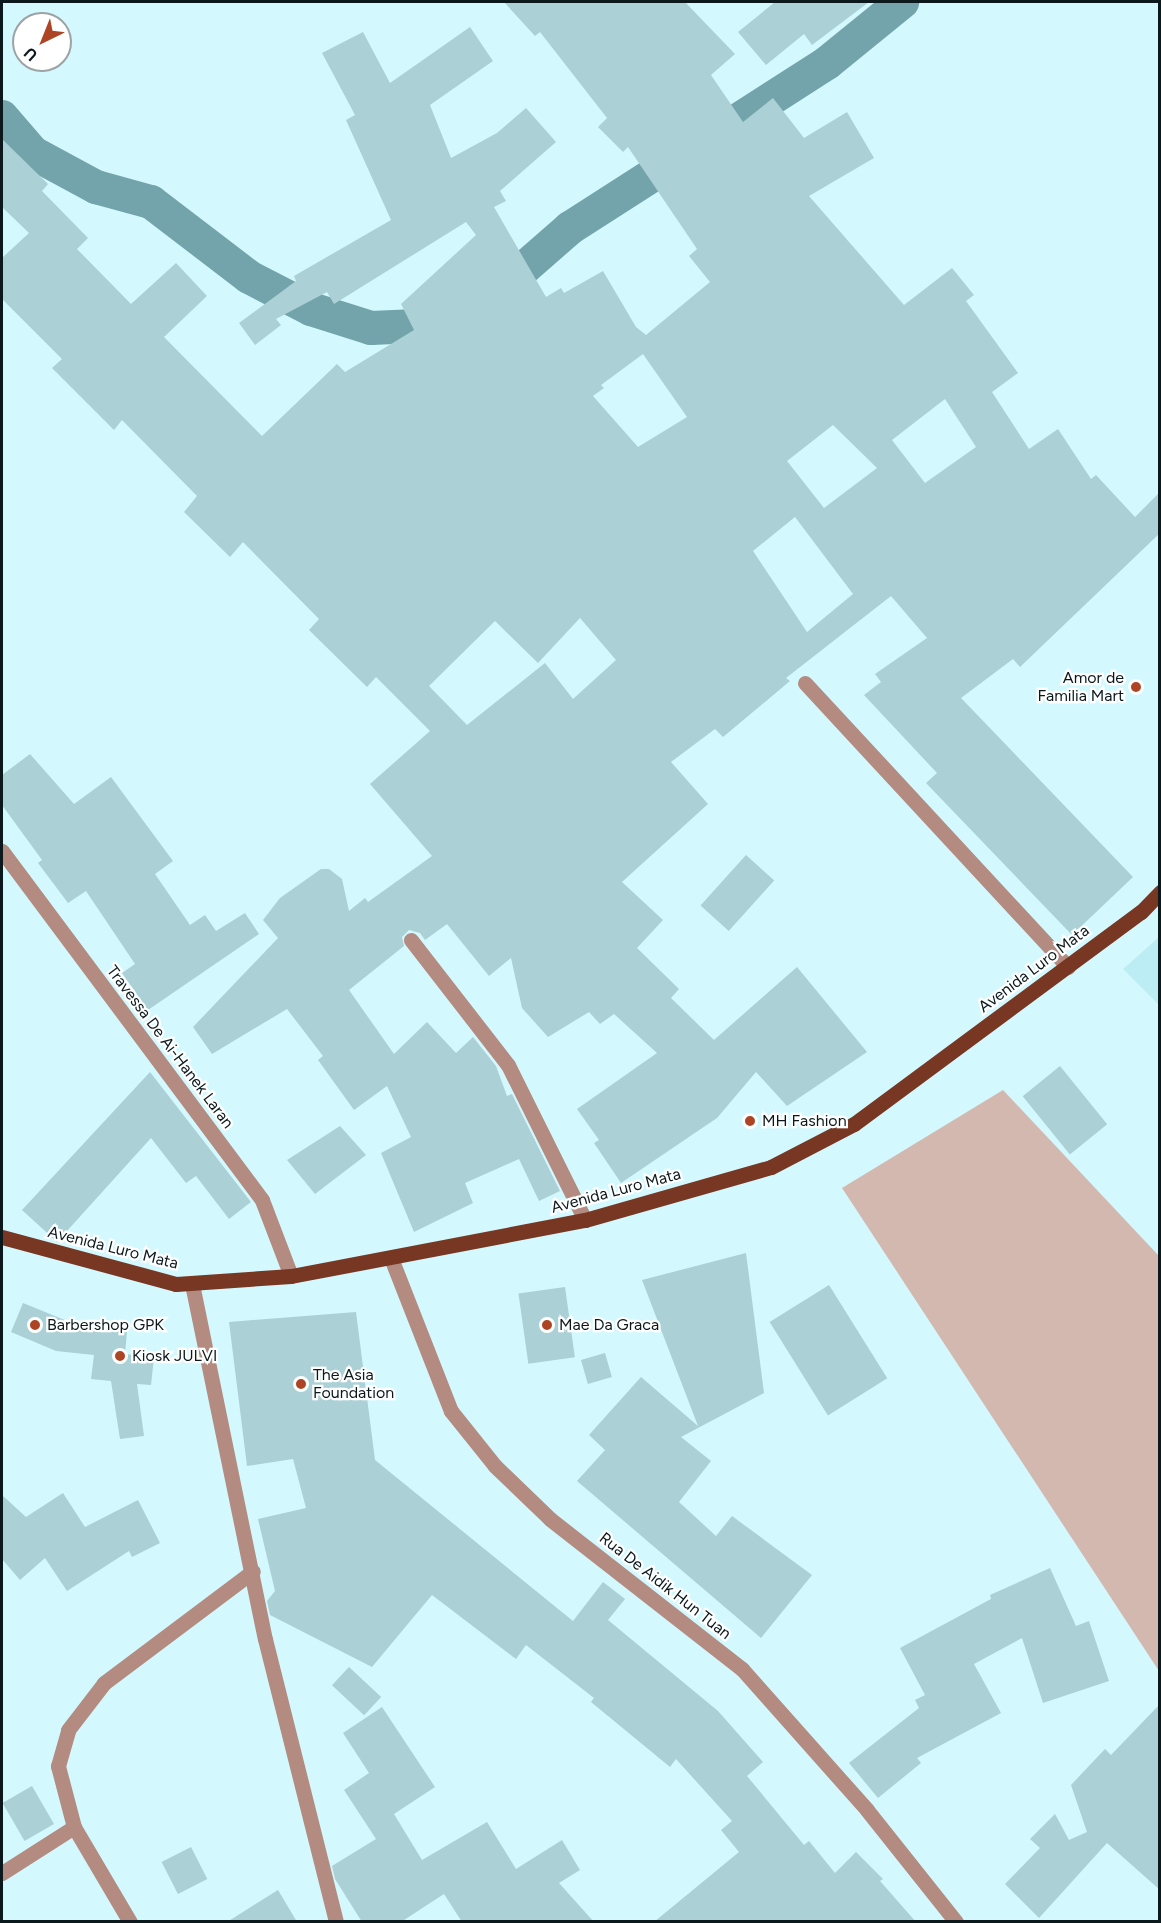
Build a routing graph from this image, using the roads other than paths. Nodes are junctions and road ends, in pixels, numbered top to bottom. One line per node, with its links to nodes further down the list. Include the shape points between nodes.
1 (805, 682): 5 (street)
2 (2, 851): 9 (street, Travessa De Ai-Hanek Laran, via 262,1200)
3 (1160, 892): 5 (main road, Avenida Luro Mata, via 1142,912)
4 (411, 940): 6 (street, via 508,1065)
5 (1068, 967): 6 (main road, Avenida Luro Mata, via 854,1124 771,1167)
6 (585, 1220): 8 (main road, Avenida Luro Mata)
7 (2, 1237): 10 (main road, Avenida Luro Mata, via 154,1278)
8 (391, 1258): 9 (main road, Avenida Luro Mata); 16 (street, Rua De Aidik Hun Tuan, via 451,1410 495,1466 550,1519 742,1670 867,1810)
9 (291, 1276): 10 (main road, Avenida Luro Mata)
10 (192, 1284): 11 (street)
11 (253, 1571): 12 (street, via 104,1683 68,1730 58,1766); 15 (street, via 265,1639)
12 (74, 1827): 13 (street); 14 (street)
13 (2, 1873)
14 (130, 1922)
15 (336, 1922)
16 (956, 1922)

